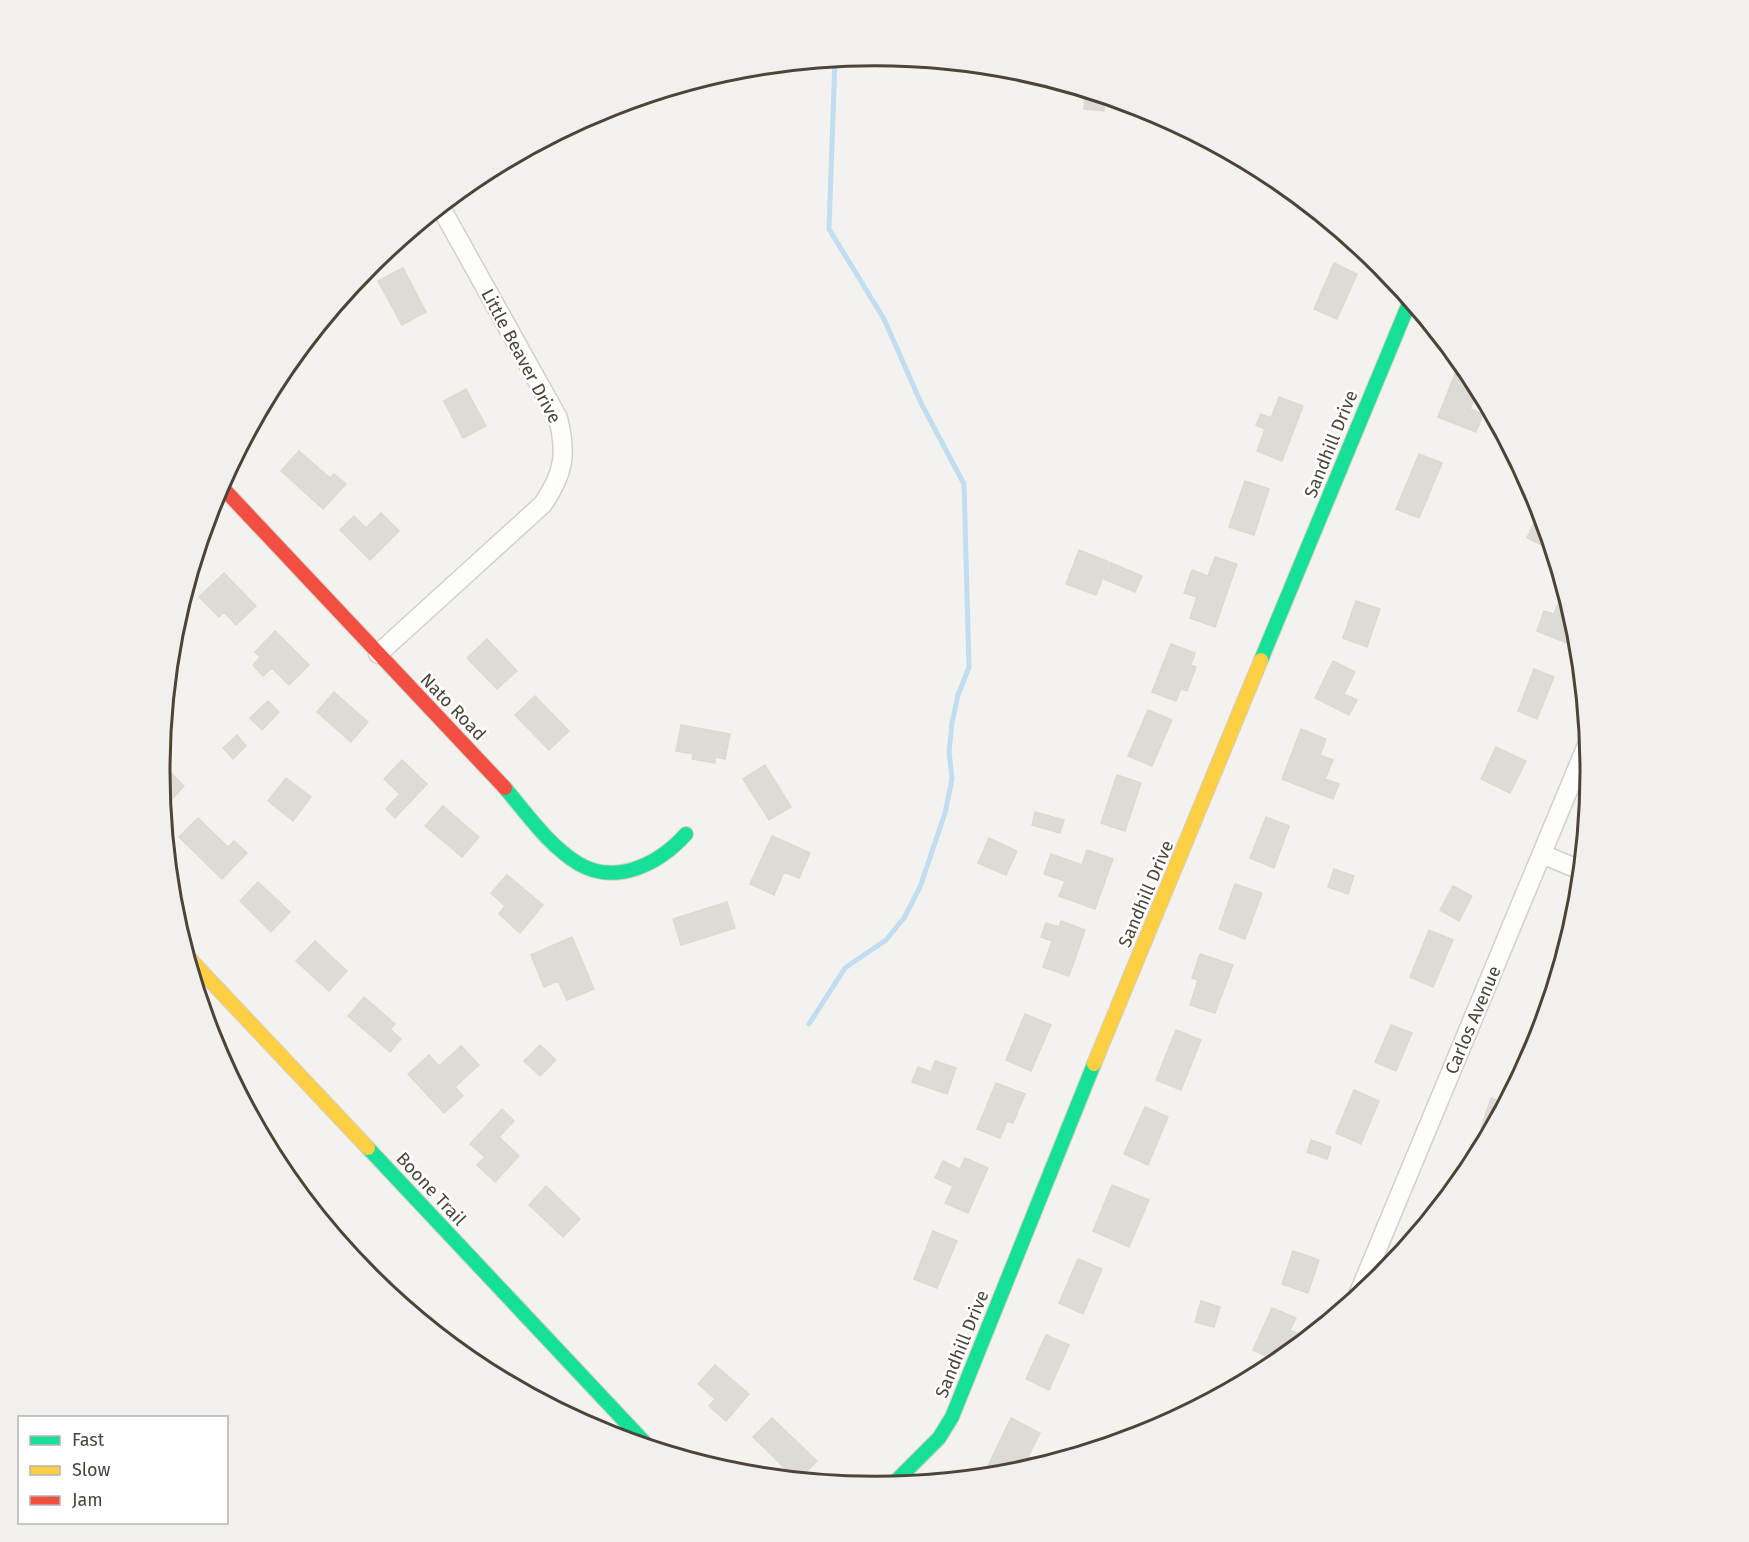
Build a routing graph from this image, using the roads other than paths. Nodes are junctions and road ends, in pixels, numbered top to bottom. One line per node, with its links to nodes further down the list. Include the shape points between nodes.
1 (444, 213): 4 (street, Little Beaver Drive, via 558,418 564,456 555,487 543,504)
2 (1407, 308): 12 (street, Sandhill Drive, via 952,1417 933,1444)
3 (227, 492): 4 (street, Nato Road)
4 (378, 654): 6 (street, Nato Road, via 576,862 591,869 627,872 664,856)
5 (1580, 763): 7 (street, Carlos Avenue)
6 (686, 834)
7 (1542, 854): 8 (street); 10 (street, Carlos Avenue)
8 (1572, 867)
9 (198, 968): 11 (street, Boone Trail)
10 (1366, 1277)
11 (638, 1435)
12 (902, 1475)

